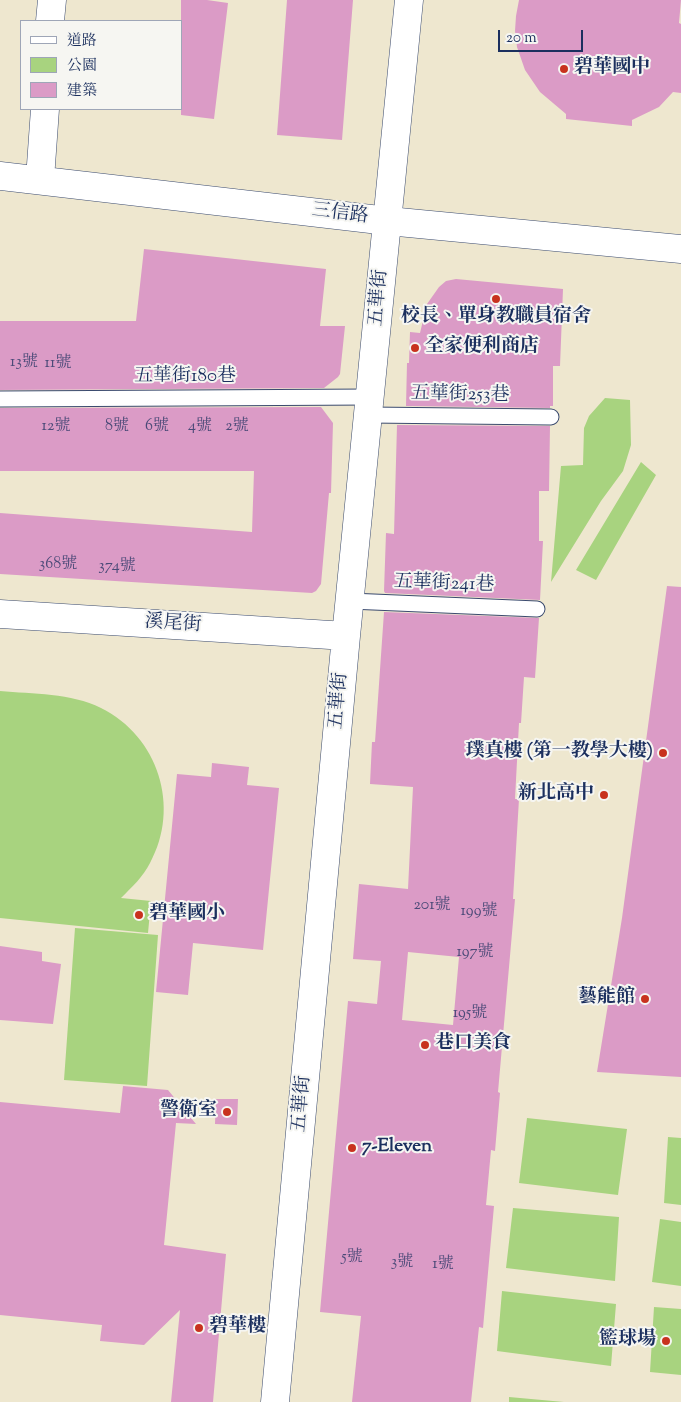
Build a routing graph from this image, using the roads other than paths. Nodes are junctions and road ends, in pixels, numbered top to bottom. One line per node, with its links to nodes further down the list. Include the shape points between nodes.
1 (52, 0): 3 (street)
2 (409, 0): 7 (street, 五華街)
3 (50, 20)
4 (44, 110): 6 (street)
5 (0, 176): 6 (street, 三信路)
6 (40, 179): 7 (street, 三信路)
7 (388, 221): 8 (street, 三信路); 10 (street, 五華街)
8 (681, 249)
9 (0, 399): 10 (lane, 五華街180巷)
10 (370, 406): 11 (lane, 五華街253巷); 12 (street, 五華街)
11 (551, 417)
12 (350, 601): 13 (lane, 五華街241巷); 15 (street, 五華街)
13 (538, 609)
14 (0, 614): 15 (street, 溪尾街)
15 (346, 636): 16 (street, 五華街)
16 (275, 1402)

